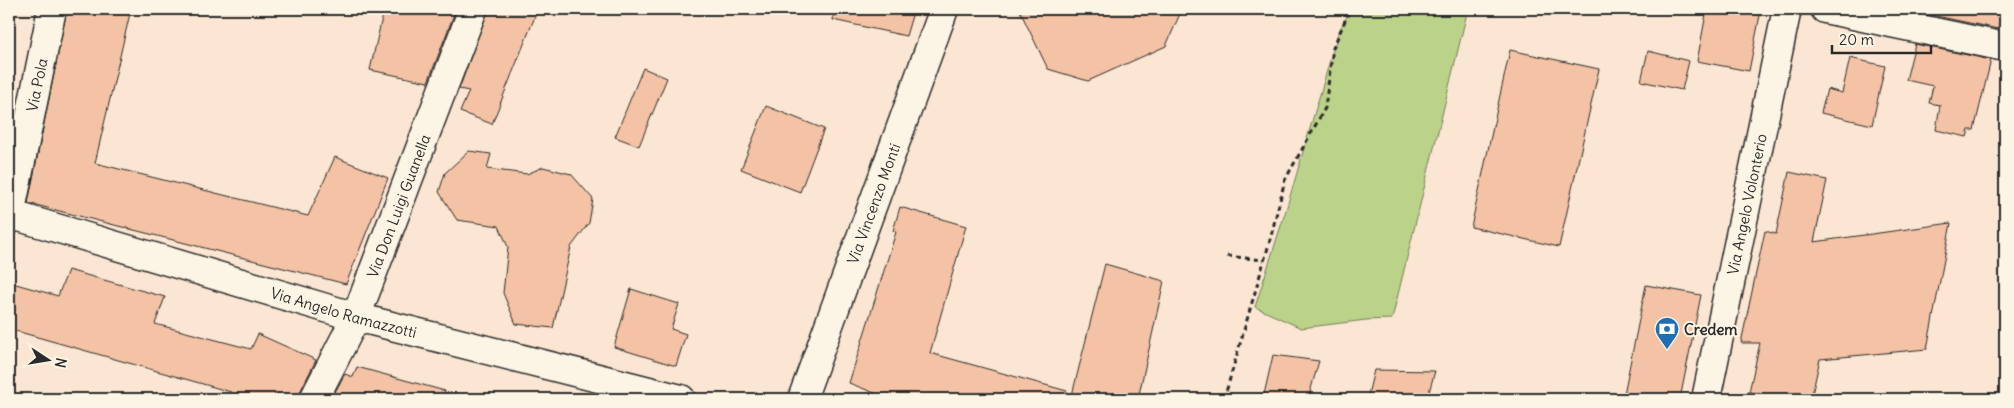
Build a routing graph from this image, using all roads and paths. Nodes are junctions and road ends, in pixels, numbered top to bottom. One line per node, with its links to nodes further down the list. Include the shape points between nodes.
1 (52, 9): 8 (street, Via Pola)
2 (473, 9): 11 (street, Via Don Luigi Guanella)
3 (944, 9): 14 (street, Via Vincenzo Monti)
4 (1350, 9): 10 (path, via 1334,48 1325,108 1285,180)
5 (1787, 9): 16 (street, Via Angelo Volonterio)
6 (1824, 9): 7 (street)
7 (2005, 47)
8 (9, 216): 11 (street, Via Angelo Ramazzotti)
9 (1227, 256): 10 (path)
10 (1264, 260): 15 (path)
11 (356, 317): 12 (street, Via Don Luigi Guanella); 13 (street, Via Angelo Ramazzotti)
12 (314, 399)
13 (681, 399)
14 (802, 399)
15 (1224, 399)
16 (1706, 399)

